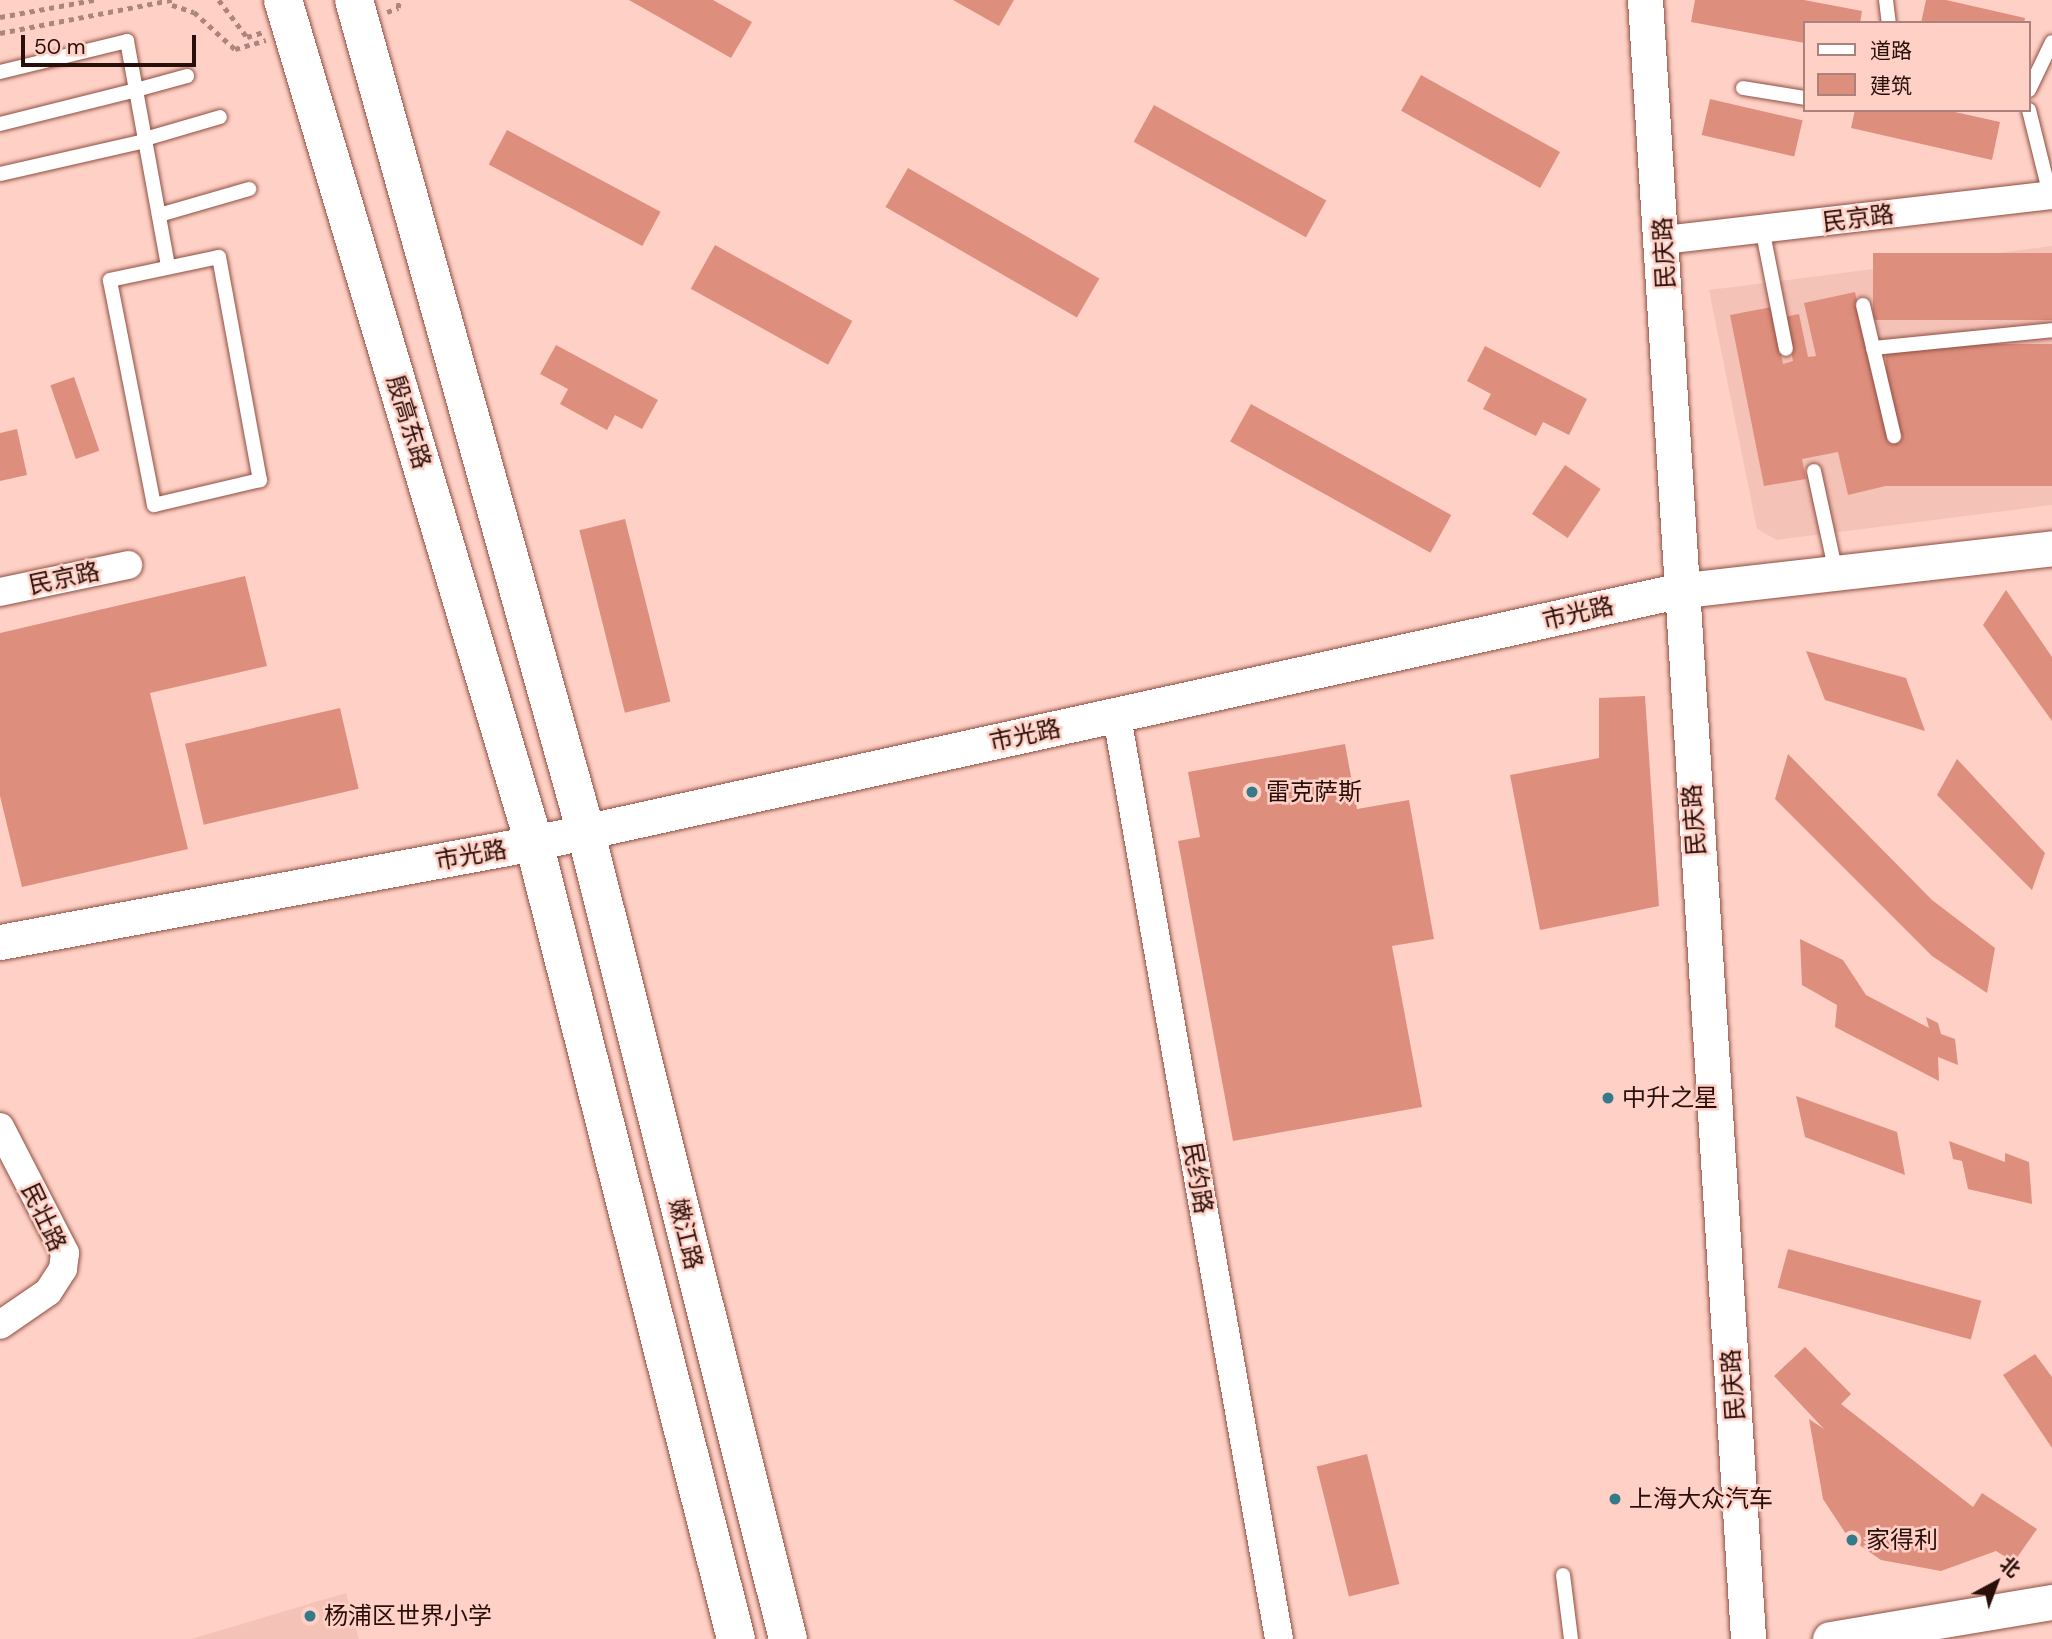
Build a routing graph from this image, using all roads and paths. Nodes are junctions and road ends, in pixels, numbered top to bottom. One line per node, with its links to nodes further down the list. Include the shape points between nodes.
1 (94, 0): 8 (path)
2 (172, 0): 10 (path)
3 (219, 0): 11 (path)
4 (283, 0): 43 (main road, 殷高东路)
5 (354, 0): 42 (main road)
6 (1645, 0): 28 (street, 民庆路)
7 (1886, 0): 9 (lane)
8 (0, 17)
9 (1889, 21)
10 (0, 33)
11 (247, 37)
12 (2051, 48): 15 (lane)
13 (0, 72): 17 (lane, via 127,41)
14 (187, 76): 17 (lane)
15 (2031, 86)
16 (1742, 88): 18 (lane)
17 (136, 90): 21 (lane); 22 (lane)
18 (1804, 98)
19 (2030, 112): 25 (lane)
20 (220, 117): 22 (lane)
21 (0, 124)
22 (145, 140): 23 (lane); 26 (lane)
23 (0, 174)
24 (249, 189): 26 (lane)
25 (2051, 195): 27 (street, 民京路)
26 (159, 215): 29 (lane)
27 (1762, 229): 28 (street, 民京路); 33 (lane)
28 (1664, 240): 39 (street, 民庆路)
29 (168, 266): 29 (lane, via 219,257 260,480 154,505 110,280)
30 (1863, 305): 32 (lane)
31 (2052, 330): 32 (lane)
32 (1873, 348): 34 (lane)
33 (1786, 349)
34 (1894, 436)
35 (1814, 471): 38 (lane)
36 (2052, 548): 38 (street, 市光路)
37 (128, 565): 40 (street, 民京路)
38 (1836, 573): 39 (street, 市光路)
39 (1678, 591): 41 (street, 市光路); 53 (street, 民庆路)
40 (0, 592)
41 (1117, 717): 42 (street, 市光路); 51 (street, 民约路)
42 (584, 829): 43 (street, 市光路); 50 (main road, 嫩江路)
43 (534, 843): 44 (street, 市光路); 49 (main road, 嫩江路)
44 (0, 942)
45 (0, 1127): 46 (street, 民壮路, via 65,1253 63,1269 48,1292)
46 (0, 1325)
47 (1563, 1575): 52 (lane)
48 (2052, 1602): 54 (street)
49 (736, 1639)
50 (788, 1639)
51 (1279, 1639)
52 (1571, 1639)
53 (1748, 1639)
54 (1830, 1639)

